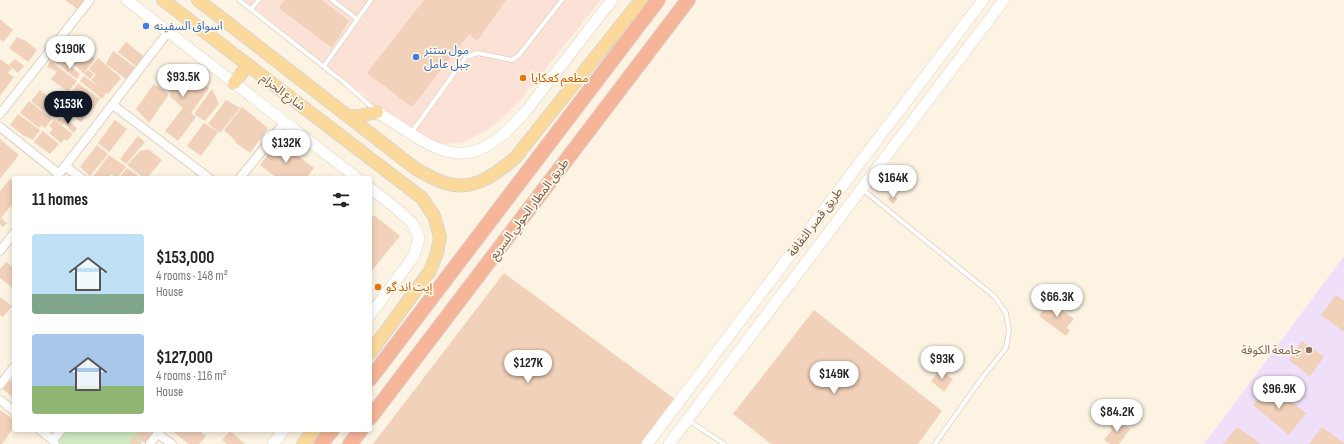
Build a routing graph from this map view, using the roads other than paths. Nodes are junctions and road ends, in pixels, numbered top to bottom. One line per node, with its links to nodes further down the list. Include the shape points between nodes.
1 (90, 0): 24 (street)
2 (127, 0): 18 (street)
3 (163, 0): 19 (main road, شارع الحزام)
4 (198, 0): 25 (main road, شارع الحزام)
5 (240, 0): 16 (lane)
6 (258, 0): 16 (lane)
7 (332, 0): 17 (lane)
8 (371, 0): 17 (lane)
9 (562, 0): 28 (lane, via 519,55 512,60 478,53 466,57)
10 (612, 0): 28 (street, via 526,110 512,126 486,147 473,152 446,151)
11 (641, 0): 25 (main road, شارع الحزام, via 515,158 498,173 479,183 460,186 444,183 416,169)
12 (658, 0): 42 (highway, طريق المطار الحولي السريع)
13 (688, 0): 46 (highway, طريق المطار الحولي السريع)
14 (983, 0): 62 (street, طريق قصر الثقافة)
15 (1004, 0): 35 (street, طريق قصر الثقافة)
16 (251, 9): 20 (lane)
17 (357, 19): 20 (lane)
18 (168, 32): 21 (street); 22 (street)
19 (248, 65): 21 (main road); 40 (main road, شارع الحزام, via 422,198 434,216 440,237 430,271)
20 (324, 66): 23 (lane)
21 (234, 83): 26 (street)
22 (113, 105): 29 (street); 32 (street)
23 (377, 112): 25 (main road); 28 (street)
24 (0, 114)
25 (348, 116)
26 (285, 122): 33 (street); 34 (street)
27 (0, 127): 30 (street)
28 (411, 133)
29 (65, 166): 30 (street); 31 (street)
30 (58, 176)
31 (78, 176)
32 (206, 176)
33 (242, 176)
34 (354, 176)
35 (862, 188): 47 (street, طريق قصر الثقافة); 65 (lane, via 995,297 1006,313 1009,331 1006,348)
36 (372, 190): 39 (street, via 413,224 419,238 414,256)
37 (12, 236): 38 (street)
38 (0, 251)
39 (372, 309)
40 (372, 350)
41 (12, 370): 43 (street)
42 (372, 376)
43 (0, 385)
44 (0, 400): 45 (street)
45 (12, 409)
46 (372, 415)
47 (687, 420): 63 (street, طريق قصر الثقافة); 64 (lane)
48 (42, 432): 55 (street)
49 (60, 432): 55 (street)
50 (159, 432): 56 (street); 57 (street)
51 (282, 432): 58 (street)
52 (313, 432): 59 (main road)
53 (330, 432): 60 (highway)
54 (359, 432): 61 (highway)
55 (54, 442)
56 (150, 444)
57 (172, 444)
58 (273, 444)
59 (304, 444)
60 (321, 444)
61 (350, 444)
62 (647, 444)
63 (669, 444)
64 (724, 444)
65 (935, 444)

